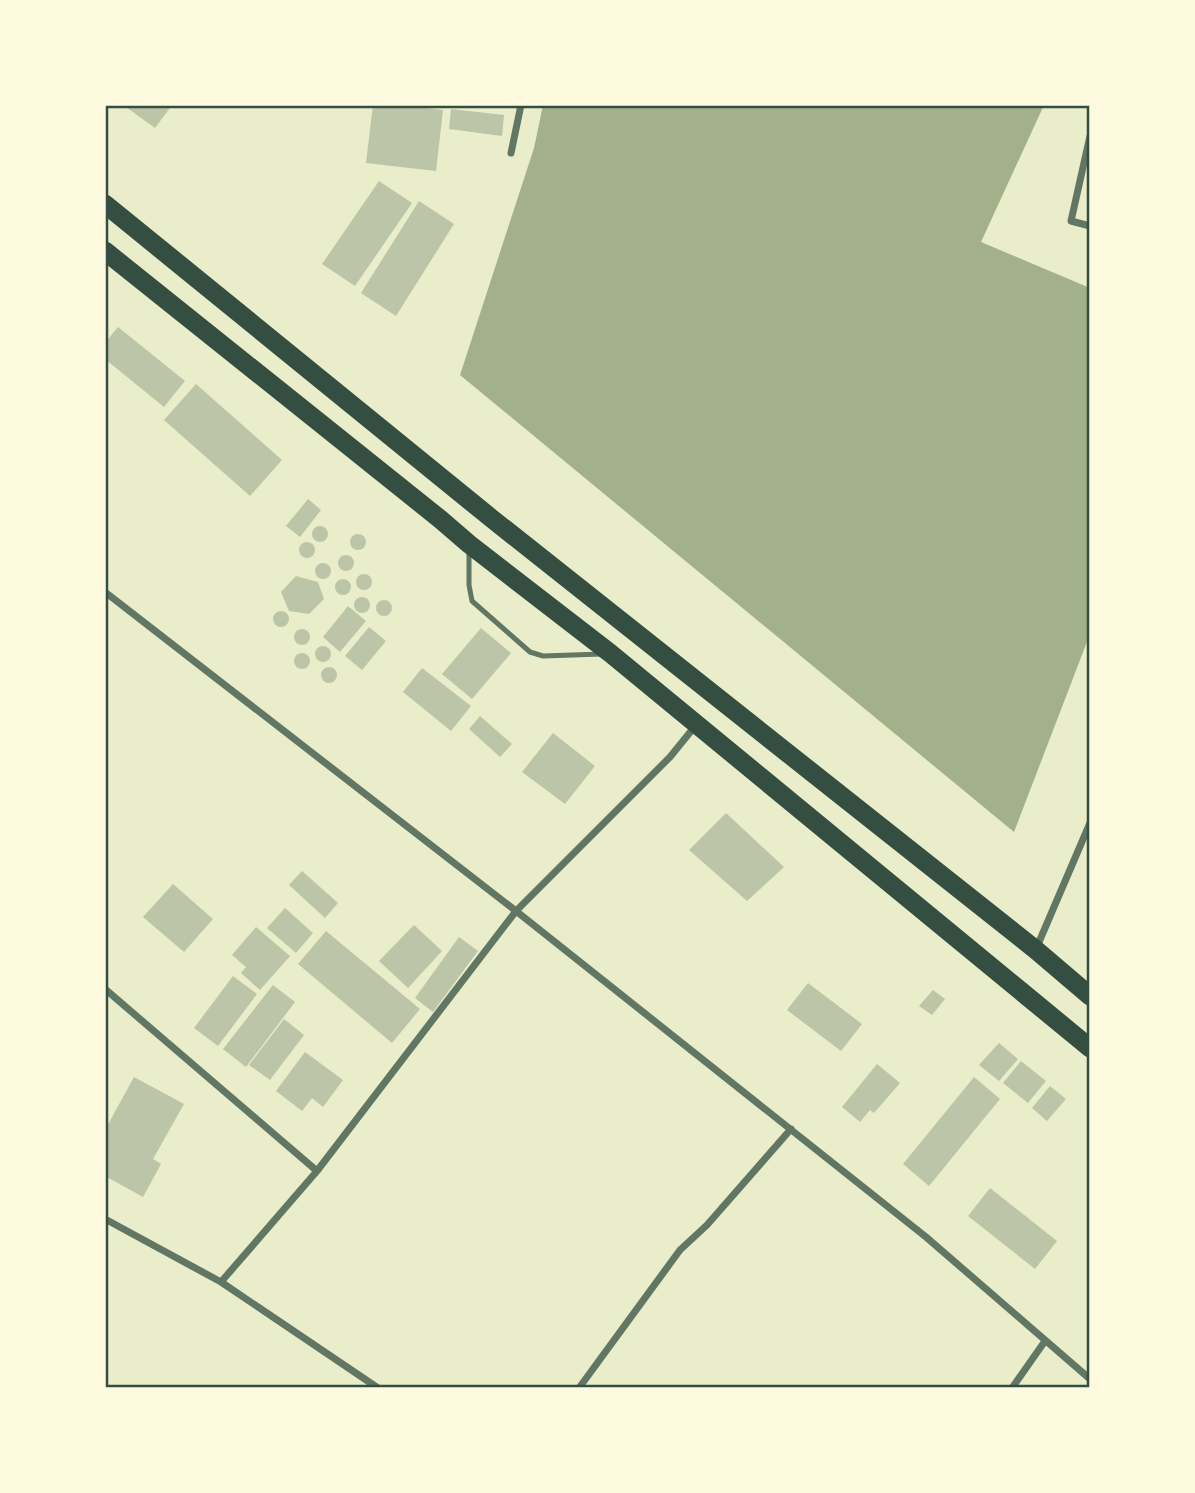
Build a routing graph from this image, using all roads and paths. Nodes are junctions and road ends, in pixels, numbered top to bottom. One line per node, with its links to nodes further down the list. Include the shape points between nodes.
1 (521, 105): 3 (street)
2 (1090, 136): 5 (street, via 1071,221)
3 (511, 153)
4 (105, 204): 7 (highway)
5 (1090, 226)
6 (105, 251): 8 (highway)
7 (491, 518): 8 (highway); 10 (highway)
8 (469, 544): 11 (highway); 11 (lane, via 472,601 530,652 543,656)
9 (105, 592): 14 (street)
10 (632, 630): 11 (highway); 15 (highway)
11 (610, 653): 12 (highway)
12 (696, 725): 14 (street, via 670,757); 18 (highway)
13 (1090, 823): 15 (street)
14 (516, 911): 19 (street); 20 (street)
15 (1036, 950): 17 (highway)
16 (105, 989): 20 (street)
17 (1090, 996)
18 (1090, 1048)
19 (791, 1129): 23 (street, via 926,1237); 26 (street, via 680,1250)
20 (317, 1171): 22 (street)
21 (105, 1219): 22 (street)
22 (221, 1282): 25 (street)
23 (1045, 1341): 24 (street); 27 (street)
24 (1090, 1378)
25 (378, 1388)
26 (579, 1388)
27 (1012, 1388)

